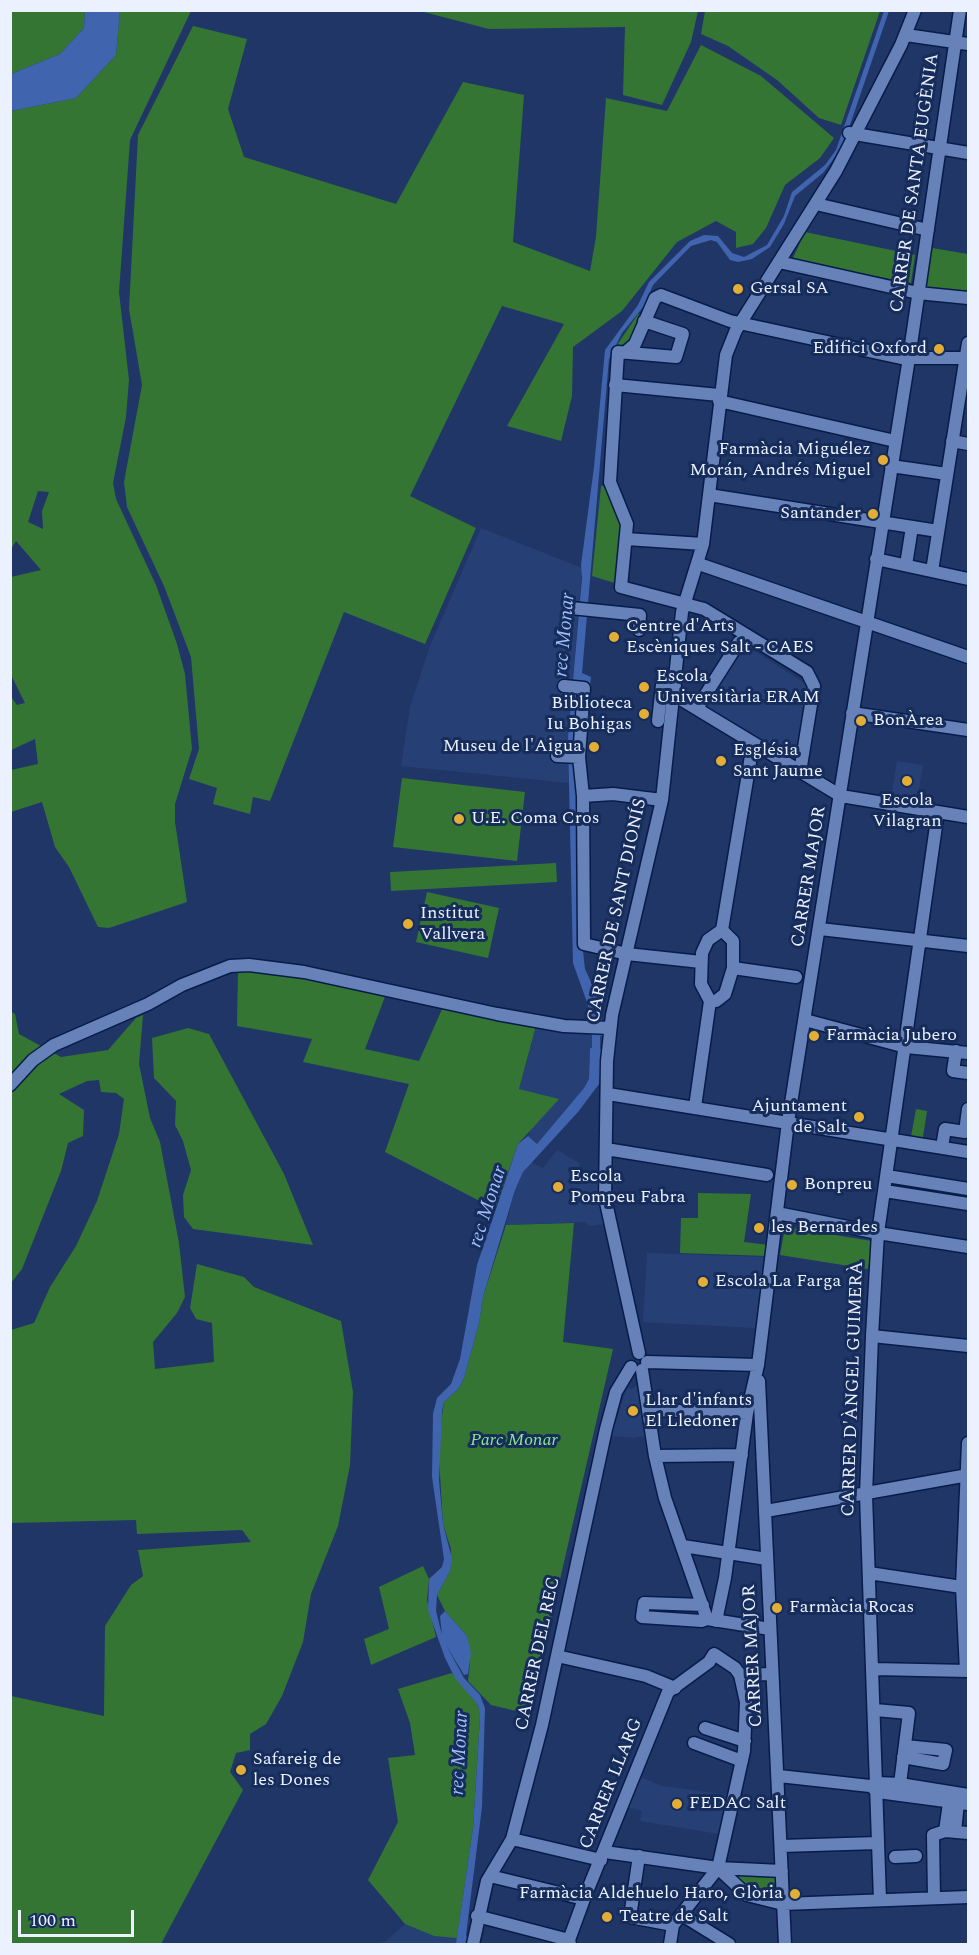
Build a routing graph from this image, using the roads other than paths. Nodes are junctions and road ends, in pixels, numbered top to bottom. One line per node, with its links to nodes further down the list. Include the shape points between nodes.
1 (915, 10): 3 (street, CARRER DE SANT DIONÍS)
2 (960, 10): 4 (street, CARRER DE SANTA EUGÈNIA)
3 (906, 35): 4 (street); 6 (street, CARRER DE SANT DIONÍS)
4 (955, 42): 5 (street); 7 (street, CARRER DE SANTA EUGÈNIA)
5 (969, 44)
6 (851, 134): 7 (street); 9 (street, CARRER DE SANT DIONÍS)
7 (939, 149): 8 (street); 10 (street, CARRER DE SANTA EUGÈNIA)
8 (969, 153)
9 (816, 204): 10 (street); 11 (street, CARRER DE SANT DIONÍS)
10 (928, 230): 12 (street, CARRER DE SANTA EUGÈNIA)
11 (779, 262): 12 (street); 15 (street, CARRER DE SANT DIONÍS)
12 (918, 293): 13 (street); 19 (street, CARRER DE SANTA EUGÈNIA)
13 (969, 298)
14 (644, 321): 15 (street, via 655,298 661,295); 17 (street, via 635,345); 17 (street, via 683,334 676,357)
15 (740, 324): 19 (street); 21 (street, CARRER DE SANT DIONÍS, via 726,355)
16 (969, 343): 18 (street)
17 (627, 351): 20 (street, via 618,352)
18 (967, 358): 19 (street); 23 (street)
19 (909, 359): 22 (street, CARRER MAJOR)
20 (615, 385): 21 (street); 31 (street, via 610,482 627,524)
21 (719, 398): 22 (street); 27 (street, CARRER DE SANT DIONÍS)
22 (896, 441): 25 (street, CARRER MAJOR)
23 (952, 441): 24 (street); 26 (street)
24 (969, 444)
25 (891, 466): 26 (street); 28 (street, CARRER MAJOR)
26 (947, 474): 30 (street)
27 (709, 495): 28 (street); 32 (street, CARRER DE SANT DIONÍS)
28 (882, 522): 29 (street); 33 (street, CARRER MAJOR)
29 (912, 527): 30 (street); 35 (street)
30 (938, 531): 36 (street)
31 (626, 539): 32 (street); 38 (street, via 621,587)
32 (703, 544): 34 (street, CARRER DE SANT DIONÍS)
33 (876, 559): 35 (street); 40 (street, CARRER MAJOR)
34 (699, 564): 38 (street, CARRER DE SANT DIONÍS); 40 (street)
35 (906, 565): 36 (street)
36 (932, 571): 37 (street)
37 (969, 579)
38 (685, 604): 45 (street, CARRER DE SANT DIONÍS); 51 (street, via 704,609 807,672 812,679)
39 (579, 608): 41 (street, via 640,615)
40 (866, 622): 43 (street); 47 (street, CARRER MAJOR)
41 (639, 630)
42 (739, 642): 46 (street)
43 (969, 657)
44 (567, 687): 52 (street, via 584,688 567,756)
45 (675, 690): 48 (street, via 662,685); 50 (street); 54 (street, CARRER DE SANT DIONÍS)
46 (699, 705)
47 (852, 713): 49 (street); 53 (street, CARRER MAJOR)
48 (658, 721)
49 (969, 730)
50 (753, 744): 51 (street); 58 (street)
51 (800, 772): 53 (street)
52 (583, 796): 54 (street, via 613,794); 61 (street, via 584,944)
53 (841, 796): 55 (street); 57 (street, CARRER MAJOR)
54 (662, 800): 61 (street, CARRER DE SANT DIONÍS)
55 (938, 812): 56 (street); 59 (street, CARRER D'ÀNGEL GUIMERÀ)
56 (969, 817)
57 (820, 929): 59 (street); 66 (street, CARRER MAJOR)
58 (722, 930): 62 (street, via 708,940); 63 (street, via 733,941)
59 (921, 941): 60 (street); 68 (street, CARRER D'ÀNGEL GUIMERÀ)
60 (969, 946)
61 (627, 954): 62 (street); 67 (street, CARRER DE SANT DIONÍS)
62 (701, 962): 65 (street, via 701,984)
63 (733, 968): 64 (street); 65 (street, via 725,994)
64 (796, 977)
65 (710, 1001): 73 (street)
66 (805, 1020): 68 (street); 75 (street, CARRER MAJOR)
67 (608, 1028): 71 (street, via 497,1014 304,972 230,966 54,1045 33,1060); 72 (street, CARRER DE SANT DIONÍS)
68 (906, 1047): 69 (street); 76 (street, CARRER D'ÀNGEL GUIMERÀ)
69 (962, 1052): 70 (street, via 953,1071)
70 (969, 1073)
71 (10, 1085)
72 (608, 1094): 73 (street); 78 (street, CARRER DE SANT DIONÍS)
73 (695, 1107): 75 (street)
74 (969, 1109): 77 (street, via 965,1132 945,1129)
75 (788, 1122): 76 (street); 85 (street, CARRER MAJOR)
76 (893, 1139): 77 (street); 81 (street, CARRER D'ÀNGEL GUIMERÀ)
77 (942, 1147): 79 (street)
78 (606, 1149): 80 (street); 90 (street, CARRER DE SANT DIONÍS, via 605,1198)
79 (969, 1152)
80 (767, 1175)
81 (887, 1176): 82 (street); 83 (street, CARRER D'ÀNGEL GUIMERÀ)
82 (969, 1189)
83 (885, 1191): 84 (street); 86 (street, CARRER D'ÀNGEL GUIMERÀ)
84 (969, 1204)
85 (777, 1213): 86 (street); 91 (street, CARRER MAJOR)
86 (878, 1233): 87 (street); 88 (street, CARRER D'ÀNGEL GUIMERÀ)
87 (969, 1247)
88 (872, 1336): 89 (street); 98 (street, CARRER D'ÀNGEL GUIMERÀ)
89 (969, 1346)
90 (640, 1363): 91 (street); 92 (street, CARRER DE SANT DIONÍS); 108 (street, CARRER DEL REC, via 616,1392)
91 (758, 1365): 93 (street, CARRER MAJOR); 99 (street, CARRER MAJOR)
92 (650, 1410): 93 (street); 96 (street, CARRER DE SANT DIONÍS)
93 (747, 1413): 95 (street, CARRER MAJOR)
94 (969, 1443): 97 (street)
95 (742, 1453): 96 (street); 101 (street)
96 (655, 1456): 100 (street, CARRER DE SANT DIONÍS)
97 (967, 1475): 98 (street); 104 (street)
98 (866, 1495): 99 (street); 103 (street, CARRER D'ÀNGEL GUIMERÀ)
99 (766, 1511): 102 (street, CARRER MAJOR)
100 (682, 1546): 101 (street); 105 (street, CARRER DE SANT DIONÍS)
101 (728, 1553): 102 (street); 106 (street)
102 (767, 1559): 107 (street, CARRER MAJOR)
103 (869, 1573): 104 (street); 109 (street, CARRER D'ÀNGEL GUIMERÀ)
104 (965, 1587): 110 (street)
105 (703, 1605): 106 (street, CARRER DE SANT DIONÍS); 106 (street, via 644,1603 642,1617)
106 (712, 1620): 107 (street)
107 (770, 1629): 111 (street, CARRER MAJOR)
108 (557, 1656): 113 (street, via 646,1676); 125 (street, CARRER DEL REC)
109 (873, 1669): 110 (street); 114 (street, CARRER D'ÀNGEL GUIMERÀ)
110 (967, 1671)
111 (772, 1674): 112 (street); 119 (street, CARRER MAJOR)
112 (740, 1675): 113 (street, CARRER LLARG, via 714,1654); 116 (street, via 746,1702)
113 (675, 1688): 128 (street, CARRER LLARG, via 668,1692)
114 (875, 1710): 120 (street, via 909,1713); 121 (street, CARRER D'ÀNGEL GUIMERÀ)
115 (705, 1728): 116 (street)
116 (745, 1741): 118 (street)
117 (694, 1743): 118 (street)
118 (742, 1761): 132 (street)
119 (779, 1776): 121 (street); 127 (street, CARRER MAJOR)
120 (900, 1784): 121 (street); 122 (street)
121 (875, 1787): 122 (street); 126 (street, CARRER D'ÀNGEL GUIMERÀ)
122 (959, 1799): 123 (street)
123 (950, 1831): 124 (street); 130 (street, via 933,1835)
124 (969, 1833)
125 (512, 1839): 128 (street); 134 (street, CARRER DEL REC)
126 (878, 1844): 127 (street); 131 (street, CARRER D'ÀNGEL GUIMERÀ)
127 (781, 1846): 133 (street, CARRER MAJOR)
128 (603, 1856): 129 (street); 137 (street, CARRER LLARG)
129 (639, 1856): 132 (street); 141 (street, via 630,1917)
130 (925, 1856): 131 (street); 136 (street)
131 (887, 1858): 138 (street, CARRER D'ÀNGEL GUIMERÀ)
132 (718, 1868): 133 (street); 139 (street, via 747,1895); 141 (street)
133 (782, 1871): 139 (street, CARRER MAJOR)
134 (490, 1876): 137 (street); 140 (street, CARRER DEL REC)
135 (969, 1897): 136 (street)
136 (934, 1898): 138 (street)
137 (584, 1899): 142 (street, CARRER LLARG)
138 (880, 1900): 139 (street)
139 (783, 1904): 146 (street, CARRER MAJOR)
140 (477, 1916): 142 (street); 143 (street, CARRER DEL REC)
141 (678, 1920): 144 (street); 145 (street)
142 (570, 1942)
143 (472, 1944)
144 (670, 1944)
145 (729, 1944)
146 (785, 1944)

